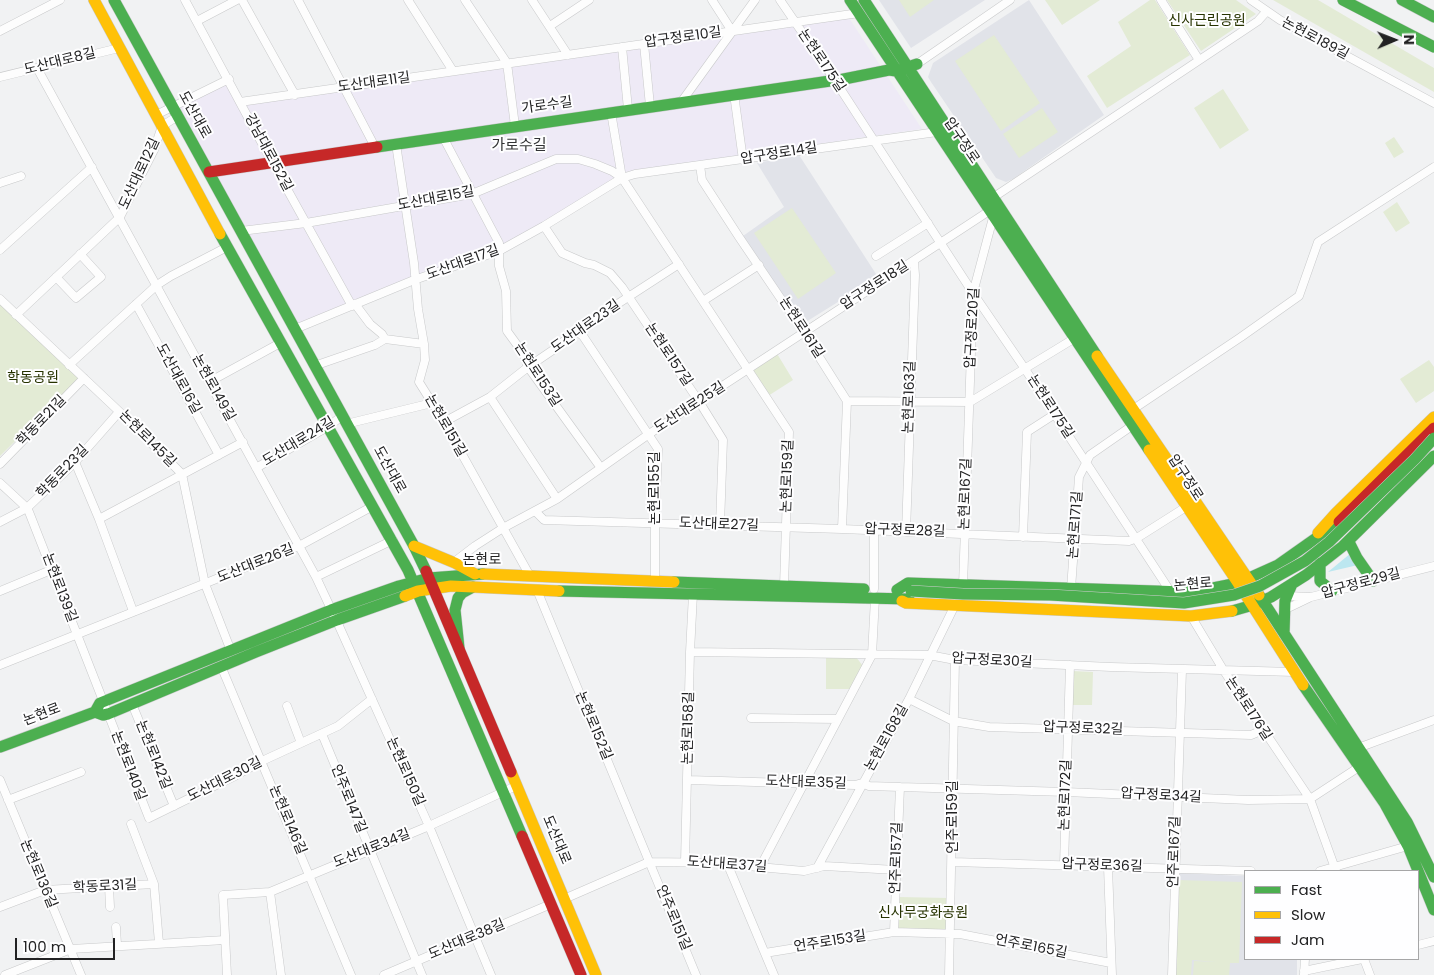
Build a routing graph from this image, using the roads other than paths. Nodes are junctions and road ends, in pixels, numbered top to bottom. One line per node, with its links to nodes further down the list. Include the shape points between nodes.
1 (60, 0): 28 (street)
2 (94, 0): 33 (main road)
3 (114, 0): 52 (main road, 도산대로)
4 (185, 0): 25 (street, 강남대로152길)
5 (236, 0): 25 (street)
6 (242, 0): 45 (street)
7 (298, 0): 44 (street)
8 (408, 0): 39 (street)
9 (465, 0): 36 (street)
10 (532, 0): 27 (street)
11 (590, 0): 27 (street)
12 (712, 0): 29 (street)
13 (755, 0): 29 (street)
14 (780, 0): 26 (street, 논현로175길)
15 (850, 0): 23 (main road, 압구정로)
16 (864, 0): 37 (main road, 압구정로)
17 (1010, 0): 37 (street)
18 (1161, 0): 35 (street)
19 (1251, 0): 22 (street, 논현로189길)
20 (1343, 0): 31 (main road)
21 (1402, 0): 24 (main road)
22 (1266, 12): 35 (street, via 1258,21); 49 (street, 논현로189길)
23 (859, 13): 26 (street, 압구정로10길); 40 (main road, 압구정로)
24 (1434, 17)
25 (197, 21): 42 (street, 강남대로152길)
26 (795, 22): 29 (street, 압구정로10길); 43 (street, 논현로175길)
27 (550, 26): 34 (street)
28 (0, 31)
29 (732, 31): 30 (street, 압구정로10길); 47 (street)
30 (644, 44): 32 (street, 압구정로10길); 50 (street)
31 (1434, 46)
32 (622, 47): 34 (street, 압구정로10길); 51 (street)
33 (119, 48): 38 (street, 도산대로8길); 54 (main road)
34 (568, 55): 36 (street, 압구정로10길)
35 (1199, 60): 71 (street)
36 (507, 63): 39 (street, 도산대로11길); 55 (street)
37 (912, 66): 40 (main road); 71 (main road, 압구정로)
38 (36, 68): 41 (street, 도산대로8길); 65 (street, 논현로149길)
39 (453, 71): 44 (street, 도산대로11길)
40 (892, 71): 43 (main road, 가로수길); 56 (main road, 압구정로)
41 (0, 77)
42 (229, 79): 48 (street, 강남대로152길); 52 (street)
43 (834, 79): 46 (main road, 가로수길); 58 (street, 논현로175길)
44 (344, 87): 45 (street, 도산대로11길); 60 (street)
45 (294, 94): 48 (street, 도산대로11길)
46 (734, 94): 47 (main road, 가로수길); 61 (street)
47 (682, 101): 50 (main road, 가로수길)
48 (240, 102): 62 (street, 강남대로152길)
49 (1434, 103)
50 (650, 106): 51 (main road, 가로수길)
51 (628, 109): 53 (main road, 가로수길)
52 (175, 112): 54 (street); 54 (street, 도산대로12길); 66 (main road, 도산대로)
53 (611, 112): 55 (main road, 가로수길); 68 (street, 논현로159길)
54 (159, 121): 74 (street, 도산대로12길, via 154,150); 80 (main road)
55 (515, 126): 57 (main road, 가로수길)
56 (937, 132): 58 (street, 압구정로14길); 73 (main road, 압구정로)
57 (443, 137): 59 (main road, 가로수길); 70 (street, 논현로153길)
58 (873, 140): 61 (street, 압구정로14길); 76 (street, 논현로175길)
59 (396, 144): 60 (main road, 가로수길); 72 (street, 논현로151길)
60 (375, 147): 62 (main road, 가로수길)
61 (743, 160): 63 (street, 압구정로14길)
62 (272, 162): 66 (main road, 가로수길); 75 (street, 강남대로152길)
63 (700, 165): 68 (street, 압구정로14길); 87 (street, 논현로161길, via 702,180)
64 (1434, 167): 119 (street, via 1318,242 1299,296)
65 (92, 168): 74 (street, 논현로149길); 81 (street)
66 (209, 172): 78 (main road, 도산대로)
67 (20, 176): 69 (street)
68 (622, 178): 70 (street, 도산대로15길, via 595,164 556,158); 77 (street, 도산대로17길); 86 (street, 논현로159길)
69 (0, 183)
70 (472, 194): 72 (street, 도산대로15길); 82 (street, 논현로153길, via 499,243)
71 (994, 196): 73 (street, 압구정로20길); 119 (main road, 압구정로)
72 (406, 206): 75 (street, 도산대로15길); 89 (street, 논현로151길)
73 (991, 214): 79 (street, 압구정로18길); 91 (street, 압구정로20길); 101 (main road, 압구정로)
74 (120, 217): 83 (street, 도산대로12길); 90 (street, 논현로149길)
75 (306, 223): 78 (street, 도산대로15길); 96 (street, 강남대로152길)
76 (928, 223): 79 (street, 논현로175길); 84 (street)
77 (544, 226): 82 (street, 도산대로17길); 92 (street, 논현로157길, via 562,253 610,273)
78 (241, 231): 98 (main road, 도산대로)
79 (941, 242): 85 (street, 압구정로18길); 91 (street, 논현로175길)
80 (227, 247): 90 (street); 103 (main road)
81 (0, 250)
82 (500, 251): 89 (street, 도산대로17길); 107 (street, 논현로153길, via 507,331 523,353)
83 (80, 254): 88 (street, 도산대로12길); 88 (street, via 101,277 76,298)
84 (876, 256)
85 (914, 261): 100 (street, 압구정로18길); 115 (street, 논현로163길)
86 (679, 264): 92 (street, 도산대로23길); 94 (street, 논현로159길)
87 (758, 265): 94 (street); 100 (street, 논현로161길)
88 (56, 277): 97 (street, 도산대로12길)
89 (414, 280): 96 (street, 도산대로17길); 104 (street, 논현로151길)
90 (157, 285): 95 (street); 111 (street, 논현로149길)
91 (973, 293): 109 (street, 논현로175길); 116 (street, 압구정로20길)
92 (629, 297): 99 (street, 도산대로23길); 114 (street, 논현로157길)
93 (0, 299): 97 (street, 논현로145길)
94 (703, 300): 108 (street, 논현로159길)
95 (136, 304): 105 (street); 131 (street, 도산대로16길)
96 (354, 305): 98 (street, 도산대로17길); 102 (street, 강남대로152길)
97 (16, 315): 105 (street, 논현로145길)
98 (294, 329): 106 (main road, 도산대로)
99 (576, 331): 107 (street, 도산대로23길); 127 (street, 논현로155길, via 583,336)
100 (804, 333): 108 (street, 압구정로18길); 113 (street, 논현로161길)
101 (1075, 338): 109 (street); 119 (main road, 압구정로)
102 (385, 339): 104 (street); 106 (street)
103 (282, 342): 111 (street); 125 (main road)
104 (424, 344): 117 (street, 논현로151길, via 425,360 419,382)
105 (69, 364): 110 (street, 논현로145길)
106 (314, 366): 122 (main road, 도산대로)
107 (528, 367): 112 (street, 도산대로23길); 138 (street, 논현로153길)
108 (749, 369): 114 (street, 도산대로25길); 150 (street, 논현로159길, via 789,432)
109 (1025, 369): 116 (street); 120 (street, 논현로175길)
110 (84, 378): 118 (street, 논현로145길); 136 (street, 학동로21길)
111 (209, 382): 129 (street, 논현로149길)
112 (490, 397): 123 (street, 도산대로23길); 141 (street)
113 (847, 401): 115 (street); 152 (street)
114 (700, 402): 127 (street, 도산대로25길); 149 (street, 논현로157길, via 723,440)
115 (911, 402): 116 (street); 154 (street, 논현로163길)
116 (970, 402): 155 (street, 논현로167길)
117 (432, 403): 122 (street); 123 (street, 논현로151길)
118 (119, 412): 133 (street, 학동로23길); 139 (street, 논현로145길)
119 (1130, 412): 124 (main road, 압구정로)
120 (1055, 414): 134 (street, 논현로175길); 156 (street, via 1027,432)
121 (1434, 417): 160 (main road, via 1336,512)
122 (344, 420): 125 (street, 도산대로24길); 163 (main road, 도산대로)
123 (444, 422): 151 (street, 논현로151길)
124 (1136, 422): 134 (street, via 1090,455); 144 (main road, 압구정로); 172 (main road, 압구정로)
125 (329, 426): 137 (street, 도산대로24길); 142 (main road)
126 (1434, 428): 160 (main road, via 1345,517)
127 (649, 434): 138 (street, 도산대로25길); 148 (street, 논현로155길, via 658,449)
128 (1434, 438): 189 (main road, 논현로, bridge, via 1323,547 1260,586 1234,595 1184,602 1050,595)
129 (243, 442): 131 (street); 137 (street, 논현로149길)
130 (1434, 451): 189 (main road, 논현로, via 1329,552 1280,583 1238,601 1186,610)
131 (219, 454): 139 (street)
132 (1434, 456): 161 (main road)
133 (74, 462): 143 (street, 학동로23길); 146 (street)
134 (1086, 462): 157 (street, 논현로171길, via 1079,477); 158 (street, 논현로175길)
135 (1434, 462): 161 (main road)
136 (0, 464)
137 (256, 468): 162 (street, 논현로149길)
138 (600, 468): 141 (street, 도산대로25길)
139 (182, 474): 146 (street); 174 (street, 논현로145길)
140 (0, 483): 143 (street, 논현로139길)
141 (557, 498): 145 (street, 도산대로25길)
142 (373, 506): 159 (main road); 162 (street, 도산대로26길)
143 (28, 508): 147 (street, 학동로23길); 167 (street, 논현로139길)
144 (1186, 508): 158 (street, 압구정로28길); 172 (main road, 압구정로)
145 (535, 511): 148 (street, 도산대로27길, via 544,520); 151 (street, 도산대로25길)
146 (99, 519): 195 (street)
147 (0, 522)
148 (655, 523): 149 (street, 도산대로27길); 171 (street, 논현로155길)
149 (720, 525): 150 (street, 도산대로27길)
150 (786, 527): 152 (street, 압구정로28길); 177 (street, 논현로159길)
151 (503, 528): 164 (street, 도산대로25길, via 474,546); 169 (street, 논현로151길)
152 (842, 529): 153 (street, 압구정로28길)
153 (874, 531): 154 (street, 압구정로28길); 188 (street)
154 (906, 532): 155 (street, 압구정로28길)
155 (964, 534): 156 (street, 압구정로28길); 178 (street, 논현로167길)
156 (1023, 537): 157 (street, 압구정로28길)
157 (1074, 538): 158 (street, 압구정로28길, via 1129,541); 181 (street, 논현로171길)
158 (1137, 538): 184 (street, 논현로175길)
159 (393, 540): 170 (street); 179 (main road)
160 (1311, 541): 172 (main road, 논현로, via 1278,566)
161 (1346, 545): 165 (main road, 논현로); 173 (main road)
162 (299, 546): 170 (street, 논현로149길); 174 (street, 도산대로26길)
163 (414, 546): 164 (main road); 175 (main road, 도산대로)
164 (455, 563): 168 (main road)
165 (1320, 563): 176 (main road, 논현로); 186 (main road, via 1320,581)
166 (1434, 566): 173 (street, 압구정로29길)
167 (51, 570): 183 (street); 200 (street, 논현로139길)
168 (475, 574): 169 (main road, 논현로); 175 (main road, 논현로)
169 (530, 576): 171 (main road, 논현로)
170 (316, 577): 196 (street, 논현로149길)
171 (655, 581): 177 (main road, 논현로)
172 (1243, 581): 185 (main road, 논현로); 192 (main road, 압구정로)
173 (1373, 581): 186 (street, 압구정로29길)
174 (205, 584): 195 (street, 도산대로26길); 202 (street, 논현로145길)
175 (432, 584): 179 (main road, 논현로); 180 (main road, 논현로); 201 (main road, 도산대로)
176 (1292, 584): 190 (main road); 192 (main road, 논현로)
177 (784, 586): 188 (main road, 논현로)
178 (963, 586): 181 (main road, 논현로); 189 (main road, 논현로, via 908,583)
179 (416, 587): 196 (main road, 논현로); 242 (main road)
180 (473, 587): 182 (main road, 논현로); 201 (main road, via 458,598 455,610)
181 (1071, 589): 184 (main road, 논현로)
182 (536, 590): 187 (main road, 논현로); 252 (street, 논현로152길)
183 (0, 591)
184 (1168, 591): 185 (main road, 논현로); 197 (main road, via 1174,605)
185 (1186, 592): 198 (main road, via 1180,605)
186 (1332, 592): 191 (street, 압구정로29길)
187 (693, 594): 188 (main road, 논현로); 203 (street, 논현로158길)
188 (874, 594): 189 (main road, 논현로); 204 (street)
189 (904, 594): 193 (main road, 논현로, via 906,603)
190 (1287, 596): 191 (street, 압구정로29길); 194 (main road)
191 (1311, 597): 194 (street)
192 (1258, 603): 198 (main road, 논현로, via 1233,611); 199 (main road, 압구정로); 212 (main road, 압구정로)
193 (955, 606): 197 (main road, 논현로); 205 (street, 논현로168길)
194 (1284, 610): 199 (main road)
195 (133, 611): 200 (street, 도산대로26길)
196 (334, 615): 202 (main road, 논현로); 209 (main road, 논현로); 213 (street, 논현로150길)
197 (1166, 615): 198 (main road, 논현로)
198 (1188, 616): 211 (street, 논현로176길)
199 (1284, 633): 230 (main road, 압구정로)
200 (77, 634): 207 (street, 도산대로26길); 215 (street, 논현로139길)
201 (459, 648): 238 (main road, 도산대로)
202 (231, 650): 215 (main road, 논현로)
203 (690, 652): 204 (street, 압구정로30길); 235 (street, 논현로158길)
204 (872, 655): 205 (street, 압구정로30길); 221 (street)
205 (929, 655): 206 (street, 압구정로30길); 214 (street, 논현로168길)
206 (955, 660): 208 (street, 압구정로30길); 223 (street, 언주로159길)
207 (0, 665)
208 (1070, 665): 210 (street, 압구정로30길); 224 (street, 논현로172길)
209 (221, 666): 216 (main road, 논현로); 231 (street, 논현로146길)
210 (1182, 670): 211 (street, 압구정로30길); 226 (street, 언주로167길)
211 (1224, 671): 212 (street, 압구정로30길); 225 (street, 논현로176길)
212 (1294, 672): 232 (main road, 압구정로)
213 (372, 699): 227 (street, 도산대로30길, via 348,719); 249 (street, 논현로150길)
214 (909, 699): 223 (street, 압구정로32길); 237 (street, 논현로168길)
215 (104, 702): 218 (main road, 논현로); 219 (street, 논현로139길)
216 (132, 704): 219 (main road, 논현로); 246 (street, 논현로142길)
217 (287, 706): 228 (street)
218 (96, 712): 219 (main road, 논현로); 229 (main road, 논현로)
219 (108, 714): 247 (street, 논현로140길)
220 (751, 718): 221 (street)
221 (838, 719): 236 (street)
222 (1434, 720): 230 (street)
223 (953, 721): 224 (street, 압구정로32길, via 990,727); 240 (street, 언주로159길)
224 (1068, 729): 226 (street, 압구정로32길); 241 (street, 논현로172길)
225 (1263, 730): 226 (street, 압구정로32길, via 1251,735); 244 (street, 논현로176길)
226 (1179, 733): 243 (street, 언주로167길)
227 (322, 734): 228 (street, 도산대로30길); 251 (street, 언주로147길)
228 (301, 743): 231 (street, 도산대로30길)
229 (0, 747)
230 (1358, 748): 267 (main road, 압구정로, via 1407,822)
231 (262, 761): 246 (street, 도산대로30길); 266 (street, 논현로146길)
232 (1359, 767): 244 (street); 250 (main road, 압구정로)
233 (81, 772): 245 (street)
234 (0, 780): 245 (street, 논현로136길)
235 (688, 780): 236 (street, 도산대로35길); 253 (street, 논현로158길)
236 (805, 782): 237 (street, 도산대로35길); 258 (street)
237 (862, 784): 239 (street, 도산대로35길); 259 (street, 논현로168길)
238 (516, 786): 242 (street, 도산대로34길); 272 (main road, 도산대로)
239 (900, 788): 240 (street, 도산대로35길); 262 (street, 언주로157길)
240 (953, 790): 241 (street, 압구정로34길); 255 (street, 언주로159길)
241 (1066, 792): 243 (street, 압구정로34길); 256 (street, 논현로172길)
242 (503, 793): 249 (street, 도산대로34길); 273 (main road)
243 (1177, 797): 244 (street, 압구정로34길); 260 (street, 언주로167길)
244 (1310, 799): 261 (street, 논현로176길)
245 (8, 800): 270 (street, 논현로136길)
246 (174, 806): 247 (street, 도산대로30길)
247 (149, 818)
248 (131, 824): 268 (street)
249 (429, 826): 251 (street, 도산대로34길); 280 (street, 논현로150길)
250 (1408, 846): 261 (street); 263 (main road, 압구정로)
251 (369, 850): 266 (street, 도산대로34길); 291 (street, 언주로147길)
252 (649, 862): 253 (street, 도산대로37길); 272 (street, 도산대로37길); 305 (street, 언주로151길)
253 (685, 862): 254 (street, 도산대로37길)
254 (727, 862): 258 (street, 도산대로37길); 287 (street)
255 (953, 862): 256 (street, 압구정로36길); 279 (street, 언주로159길)
256 (1064, 865): 257 (street, 압구정로36길)
257 (1108, 866): 260 (street, 압구정로36길); 292 (street)
258 (760, 867): 259 (street, 도산대로37길, via 804,871)
259 (817, 868): 262 (street, 도산대로37길)
260 (1175, 868): 264 (street, 압구정로36길); 309 (street, 언주로167길)
261 (1335, 869)
262 (896, 870): 278 (street, 언주로157길)
263 (1418, 870)
264 (1244, 871)
265 (1419, 873): 276 (main road, 압구정로)
266 (310, 876): 271 (street, 도산대로34길); 299 (street, 논현로146길)
267 (1434, 877)
268 (154, 884): 269 (street, 학동로31길); 283 (street)
269 (110, 886): 270 (street, 학동로31길); 275 (street)
270 (44, 890): 274 (street, 학동로31길); 286 (street, 논현로136길)
271 (270, 892): 281 (street, 도산대로34길, via 223,895); 298 (street)
272 (564, 899): 304 (main road, 도산대로)
273 (550, 904): 280 (street, 도산대로38길); 303 (main road)
274 (0, 907)
275 (110, 907)
276 (1434, 910)
277 (116, 927): 284 (street)
278 (894, 932): 279 (street); 287 (street, 언주로153길)
279 (951, 934): 292 (street, 언주로165길); 307 (street, 언주로159길)
280 (475, 936): 291 (street, 도산대로38길); 302 (street, 논현로150길)
281 (226, 940): 283 (street); 297 (street)
282 (1434, 941): 285 (street)
283 (159, 943): 284 (street)
284 (117, 945): 286 (street)
285 (1419, 945)
286 (71, 949): 293 (street); 296 (street, 논현로136길)
287 (765, 953): 306 (street)
288 (1305, 960): 294 (street)
289 (1359, 960): 294 (street)
290 (1363, 960): 310 (street)
291 (416, 962): 300 (street, 도산대로38길); 301 (street, 언주로147길)
292 (1111, 963): 308 (street)
293 (16, 973): 295 (street)
294 (1304, 973)
295 (5, 975)
296 (81, 975)
297 (227, 975)
298 (281, 975)
299 (351, 975)
300 (384, 975)
301 (422, 975)
302 (491, 975)
303 (581, 975)
304 (596, 975)
305 (696, 975)
306 (774, 975)
307 (949, 975)
308 (1112, 975)
309 (1172, 975)
310 (1370, 975)

